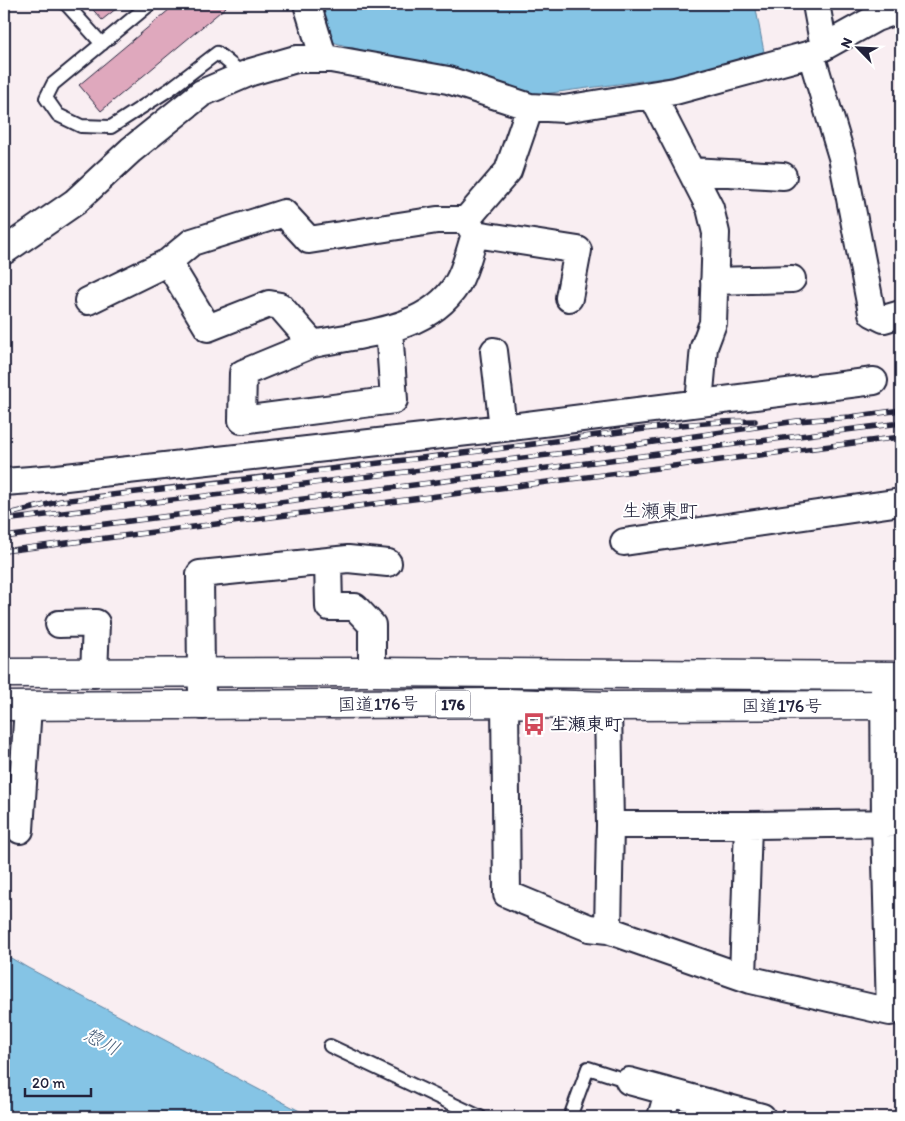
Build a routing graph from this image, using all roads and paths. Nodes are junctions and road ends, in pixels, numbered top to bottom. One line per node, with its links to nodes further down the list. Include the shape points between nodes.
1 (66, 4): 6 (lane)
2 (150, 4): 6 (lane)
3 (307, 4): 8 (street)
4 (816, 4): 7 (street)
5 (901, 9): 7 (street, via 876,18)
6 (102, 44): 9 (lane, via 54,84 46,98 58,115 81,126 111,127 170,89 217,53)
7 (817, 50): 10 (street); 21 (street, via 842,157 872,313 884,319)
8 (324, 59): 9 (street, via 296,59); 11 (street, via 448,80)
9 (244, 75): 15 (street, via 202,93 131,150 75,202 27,230)
10 (652, 95): 11 (street, via 564,109); 12 (street)
11 (530, 107): 14 (street, via 508,171)
12 (691, 172): 13 (street); 18 (street, via 710,208 716,233)
13 (783, 176)
14 (471, 226): 16 (street, via 437,220 306,251 284,213 192,242); 19 (street, via 578,250); 22 (street, via 458,282 446,298 423,316)
15 (4, 251)
16 (168, 262): 20 (street); 23 (street, via 208,328 269,304 280,306)
17 (792, 279): 18 (street)
18 (714, 281): 26 (street, via 713,323 704,346)
19 (569, 298)
20 (88, 301)
21 (901, 314)
22 (389, 329): 23 (street); 23 (street, via 394,400 242,420 243,372)
23 (313, 344)
24 (494, 351): 27 (street)
25 (874, 381): 26 (street)
26 (698, 403): 27 (street)
27 (503, 428): 28 (street)
28 (4, 482)
29 (901, 502): 30 (street)
30 (624, 542)
31 (328, 561): 32 (street, via 348,559); 34 (street, via 329,607 355,607 372,625); 37 (street, via 200,574)
32 (388, 563)
33 (59, 624): 36 (street, via 96,622)
34 (372, 672): 37 (highway, 国道176号 / 176); 38 (highway, 国道176号 / 176)
35 (4, 673): 36 (highway, 国道176号 / 176)
36 (94, 674): 37 (highway, 国道176号 / 176)
37 (201, 674): 41 (street)
38 (892, 677): 43 (street)
39 (505, 703): 41 (highway, 国道176号 / 176); 42 (highway, 国道176号 / 176); 48 (street, via 507,894 589,928)
40 (16, 706): 41 (highway, 国道176号 / 176); 47 (street)
41 (203, 706)
42 (608, 706): 43 (highway, 国道176号 / 176); 45 (street)
43 (892, 706): 44 (street)
44 (893, 823): 46 (street); 50 (street)
45 (610, 825): 46 (street); 48 (street)
46 (748, 825): 49 (street)
47 (20, 830)
48 (608, 930): 49 (street)
49 (743, 977): 50 (street, via 890,1012)
50 (896, 977)
51 (330, 1046): 55 (lane)
52 (629, 1081): 53 (street); 56 (lane, via 588,1068)
53 (664, 1105): 54 (street)
54 (727, 1113): 57 (street)
55 (480, 1117)
56 (570, 1117)
57 (762, 1117)

